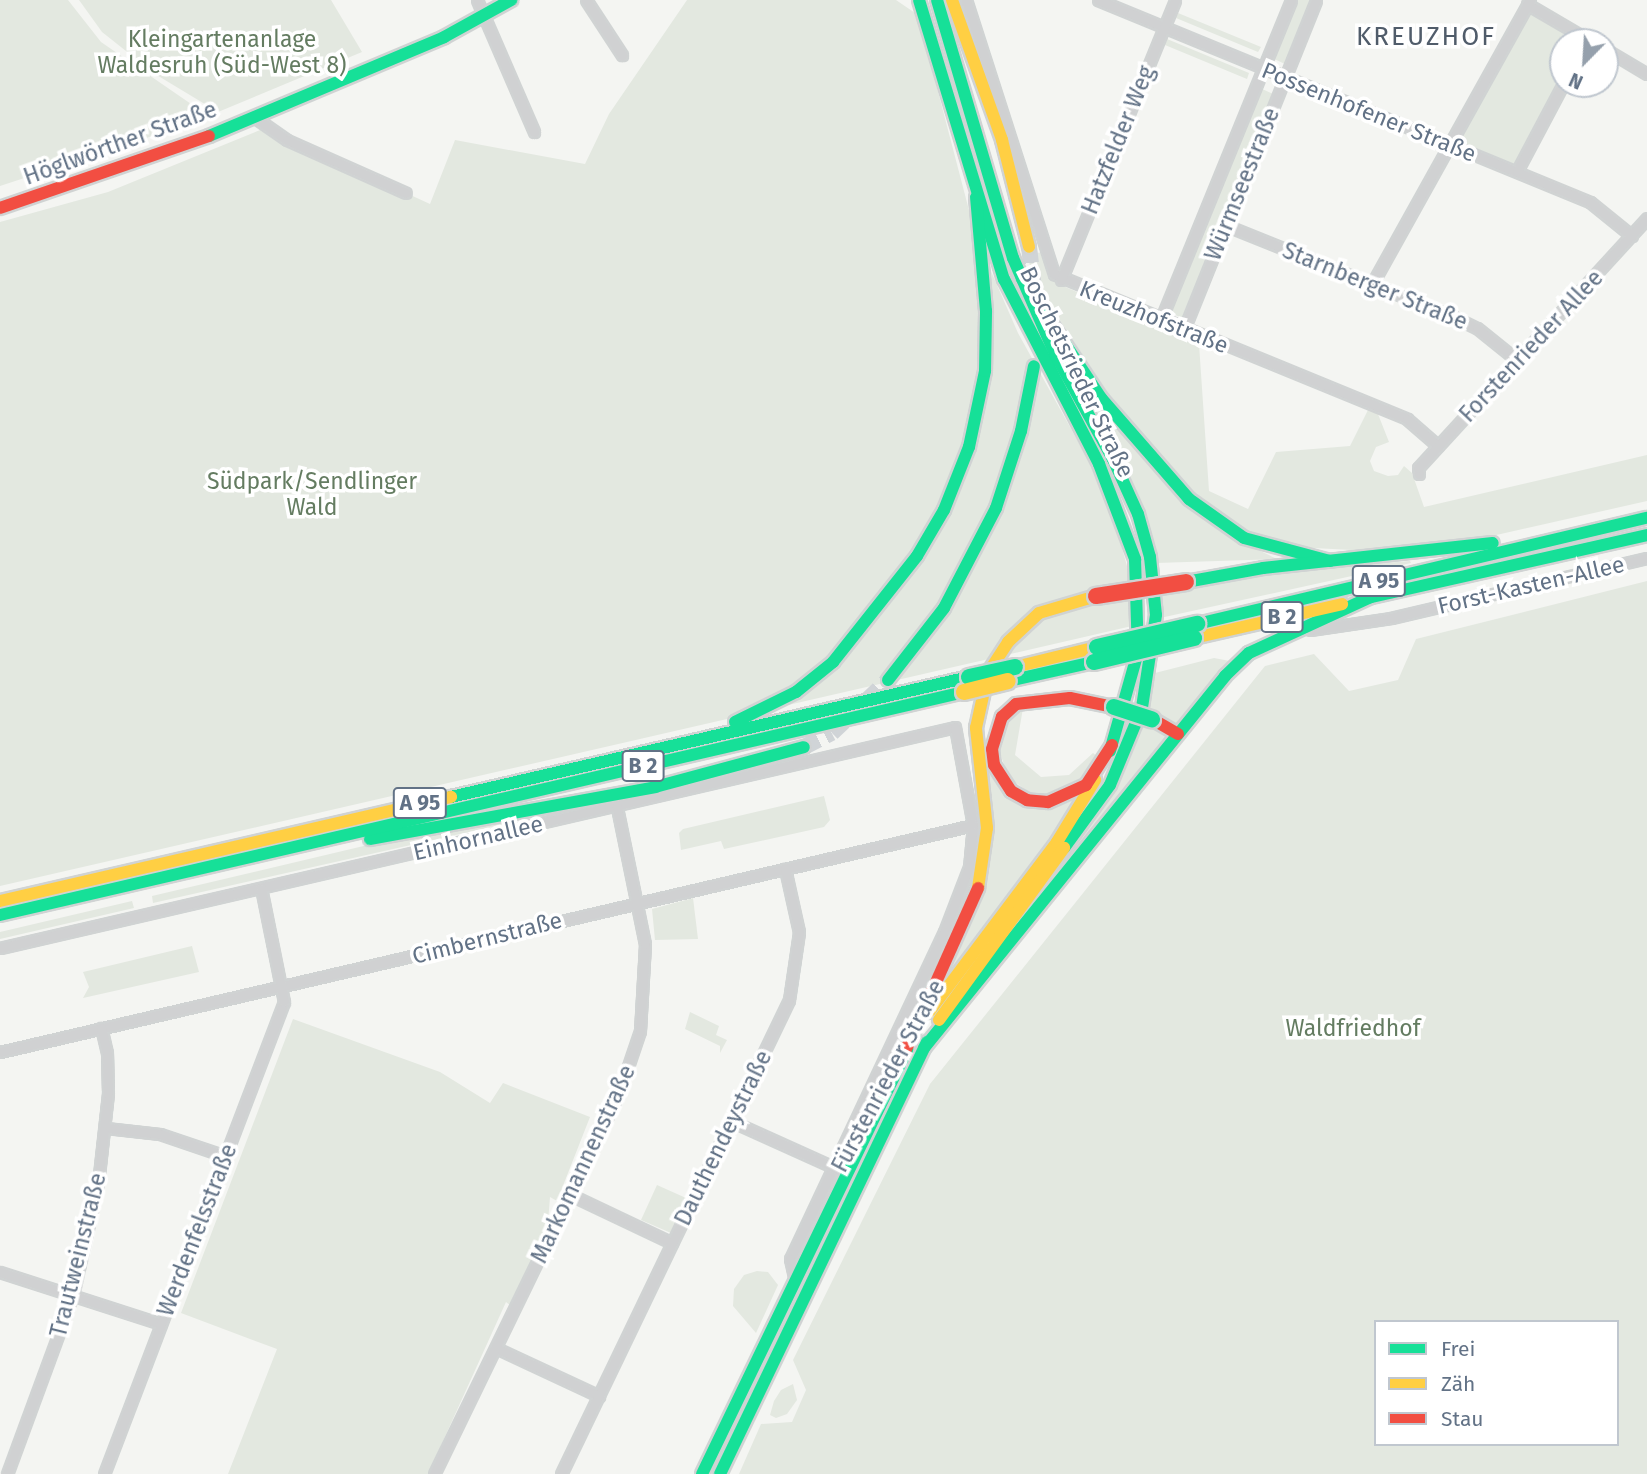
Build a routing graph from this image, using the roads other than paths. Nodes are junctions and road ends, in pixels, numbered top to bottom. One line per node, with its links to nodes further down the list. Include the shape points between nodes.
1 (477, 0): 13 (street)
2 (511, 0): 13 (main road, Höglwörther Straße)
3 (586, 0): 16 (street)
4 (919, 0): 27 (main road, Boschetsrieder Straße)
5 (937, 0): 33 (main road, Boschetsrieder Straße)
6 (952, 0): 32 (main road, via 1002,140)
7 (967, 0): 34 (street, Kreuzhofstraße, via 1046,258)
8 (1098, 0): 14 (street, Possenhofener Straße)
9 (1175, 0): 14 (street, Hatzfelder Weg)
10 (1291, 0): 18 (street, Würmseestraße)
11 (1316, 0): 20 (street, Würmseestraße)
12 (1529, 2): 15 (street); 24 (street)
13 (484, 15): 22 (main road, Höglwörther Straße, via 393,60); 23 (street)
14 (1163, 27): 18 (street, Possenhofener Straße); 34 (street, Hatzfelder Weg)
15 (1568, 28)
16 (622, 55)
17 (1619, 57): 19 (street)
18 (1263, 69): 20 (street, Possenhofener Straße); 36 (street, Würmseestraße)
19 (1647, 74)
20 (1285, 78): 24 (street, Possenhofener Straße); 30 (street, Würmseestraße)
21 (1556, 98): 25 (street)
22 (254, 117): 26 (street, Höglwörther Straße, via 287,140); 28 (main road, Höglwörther Straße, via 157,157)
23 (534, 132)
24 (1450, 144): 25 (street, Possenhofener Straße); 35 (street)
25 (1517, 171): 31 (street, Possenhofener Straße, via 1590,202)
26 (405, 193)
27 (976, 197): 53 (main road, Boschetsrieder Straße, via 1027,331 1123,518 1139,591 1139,652); 56 (main road, via 986,311 985,371 969,447 944,509 909,567 833,662 771,707)
28 (0, 208)
29 (1647, 218): 31 (street, Forstenrieder Allee)
30 (1225, 225): 35 (street, Starnberger Straße); 37 (street, Würmseestraße)
31 (1632, 236): 38 (street, Forstenrieder Allee)
32 (1028, 247)
33 (1022, 279): 46 (main road, via 1101,398 1189,499 1244,538); 51 (main road, Boschetsrieder Straße, via 1138,514 1155,591)
34 (1061, 280): 36 (street, Kreuzhofstraße)
35 (1372, 284): 38 (street, Starnberger Straße, via 1477,328)
36 (1161, 319): 37 (street, Kreuzhofstraße)
37 (1184, 328): 40 (street, Kreuzhofstraße, via 1407,419)
38 (1518, 361): 40 (street, Forstenrieder Allee)
39 (1034, 366): 50 (main road, via 1021,431 996,509 944,608)
40 (1437, 446): 41 (street, Forstenrieder Allee, via 1418,468)
41 (1419, 474)
42 (1647, 517): 44 (main road, A 95)
43 (1647, 535): 47 (main road, A 95)
44 (1562, 537): 46 (main road); 48 (main road, A 95)
45 (1647, 558): 49 (street, Forst-Kasten-Allee, via 1378,620)
46 (1330, 561): 71 (main road, bridge, via 1096,596 1039,613 1008,642 988,673 976,728 987,828 976,894)
47 (1371, 597): 48 (main road, B 2); 49 (main road)
48 (1195, 631): 52 (main road, A 95, bridge)
49 (1291, 633): 55 (main road, via 1249,653)
50 (888, 680)
51 (1148, 684): 70 (main road, Fürstenrieder Straße, via 1131,738 1098,804 960,988)
52 (967, 685): 56 (main road, A 95); 61 (main road, B 2)
53 (1130, 687): 57 (main road, Fürstenrieder Straße)
54 (955, 727): 59 (street, Einhornallee); 60 (street, Fürstenrieder Straße)
55 (1178, 734): 57 (main road, bridge, via 1152,719 1070,698 1016,704 1002,717 992,749 994,765 1011,791 1027,800 1048,802 1086,785); 70 (main road)
56 (697, 738): 64 (main road, A 95)
57 (1112, 745): 71 (main road, Fürstenrieder Straße, via 1057,842)
58 (804, 747): 61 (main road, via 629,792 346,844)
59 (617, 807): 63 (street, Einhornallee); 65 (street, Markomannenstraße)
60 (973, 825): 62 (street, Cimbernstraße); 71 (street, Fürstenrieder Straße, via 964,884)
61 (323, 839): 66 (main road, B 2)
62 (785, 869): 65 (street, Cimbernstraße); 73 (street, Dauthendeystraße, via 799,932 791,991)
63 (261, 888): 67 (street, Einhornallee); 68 (street)
64 (0, 901)
65 (638, 902): 68 (street, Cimbernstraße); 77 (street, Markomannenstraße, via 646,968 640,1031 619,1093)
66 (0, 915)
67 (0, 948)
68 (282, 986): 69 (street, Cimbernstraße); 75 (street, Werdenfelsstraße, via 284,1002)
69 (101, 1028): 72 (street, Cimbernstraße); 74 (street, Trautweinstraße, via 107,1053)
70 (924, 1048): 84 (main road, Fürstenrieder Straße)
71 (896, 1051): 76 (main road, Fürstenrieder Straße)
72 (0, 1052)
73 (731, 1121): 76 (street); 78 (street, Dauthendeystraße)
74 (106, 1128): 75 (street, via 160,1134); 80 (street, Trautweinstraße)
75 (225, 1156): 81 (street, Werdenfelsstraße)
76 (840, 1170): 84 (main road, Fürstenrieder Straße)
77 (569, 1194): 78 (street); 82 (street, Markomannenstraße)
78 (672, 1243): 83 (street, Dauthendeystraße)
79 (0, 1272): 80 (street)
80 (73, 1295): 81 (street); 85 (street, Trautweinstraße)
81 (161, 1324): 86 (street, Werdenfelsstraße)
82 (496, 1348): 83 (street); 87 (street, Markomannenstraße)
83 (599, 1396): 88 (street, Dauthendeystraße)
84 (741, 1413): 89 (main road, Fürstenrieder Straße); 90 (main road, Fürstenrieder Straße)
85 (7, 1474)
86 (104, 1474)
87 (434, 1474)
88 (561, 1474)
89 (702, 1474)
90 (720, 1474)

